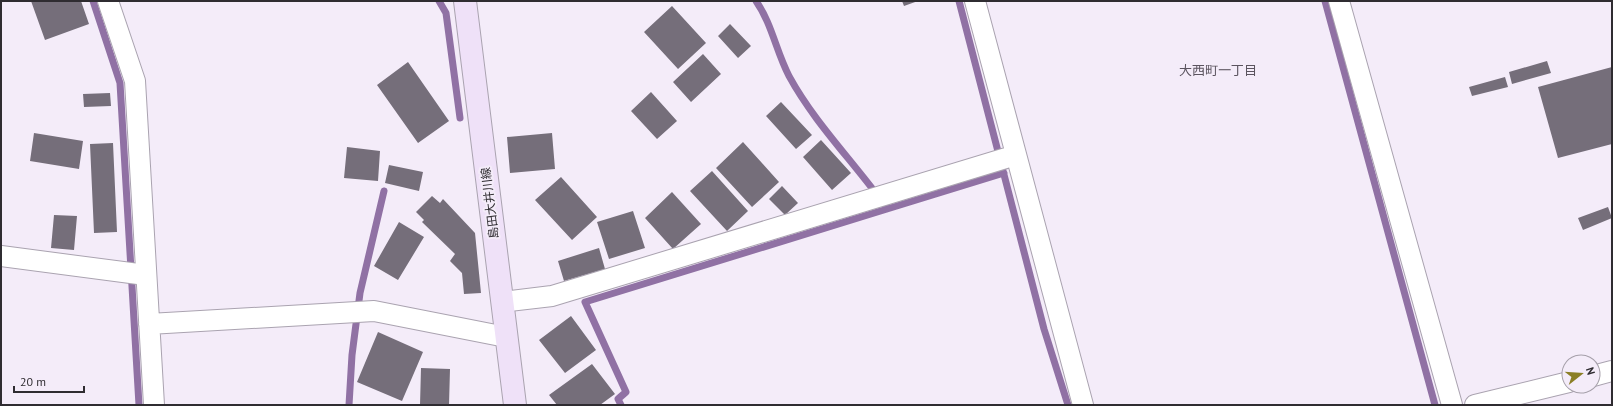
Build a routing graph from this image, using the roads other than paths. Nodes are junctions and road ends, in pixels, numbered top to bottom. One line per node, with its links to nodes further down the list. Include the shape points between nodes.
1 (108, 1): 7 (street, via 135,81)
2 (465, 1): 8 (main road, 島田大井川線)
3 (975, 1): 5 (street)
4 (1340, 1): 17 (street)
5 (1016, 155): 8 (street, via 552,296); 16 (street)
6 (1, 256): 7 (street)
7 (146, 275): 9 (street)
8 (502, 302): 10 (main road, 島田大井川線)
9 (149, 324): 10 (street, via 374,311); 14 (street)
10 (506, 337): 15 (main road, 島田大井川線)
11 (1612, 372): 12 (street)
12 (1601, 374)
13 (1561, 384): 18 (street)
14 (154, 405)
15 (515, 405)
16 (1083, 405)
17 (1452, 405)
18 (1475, 405)

